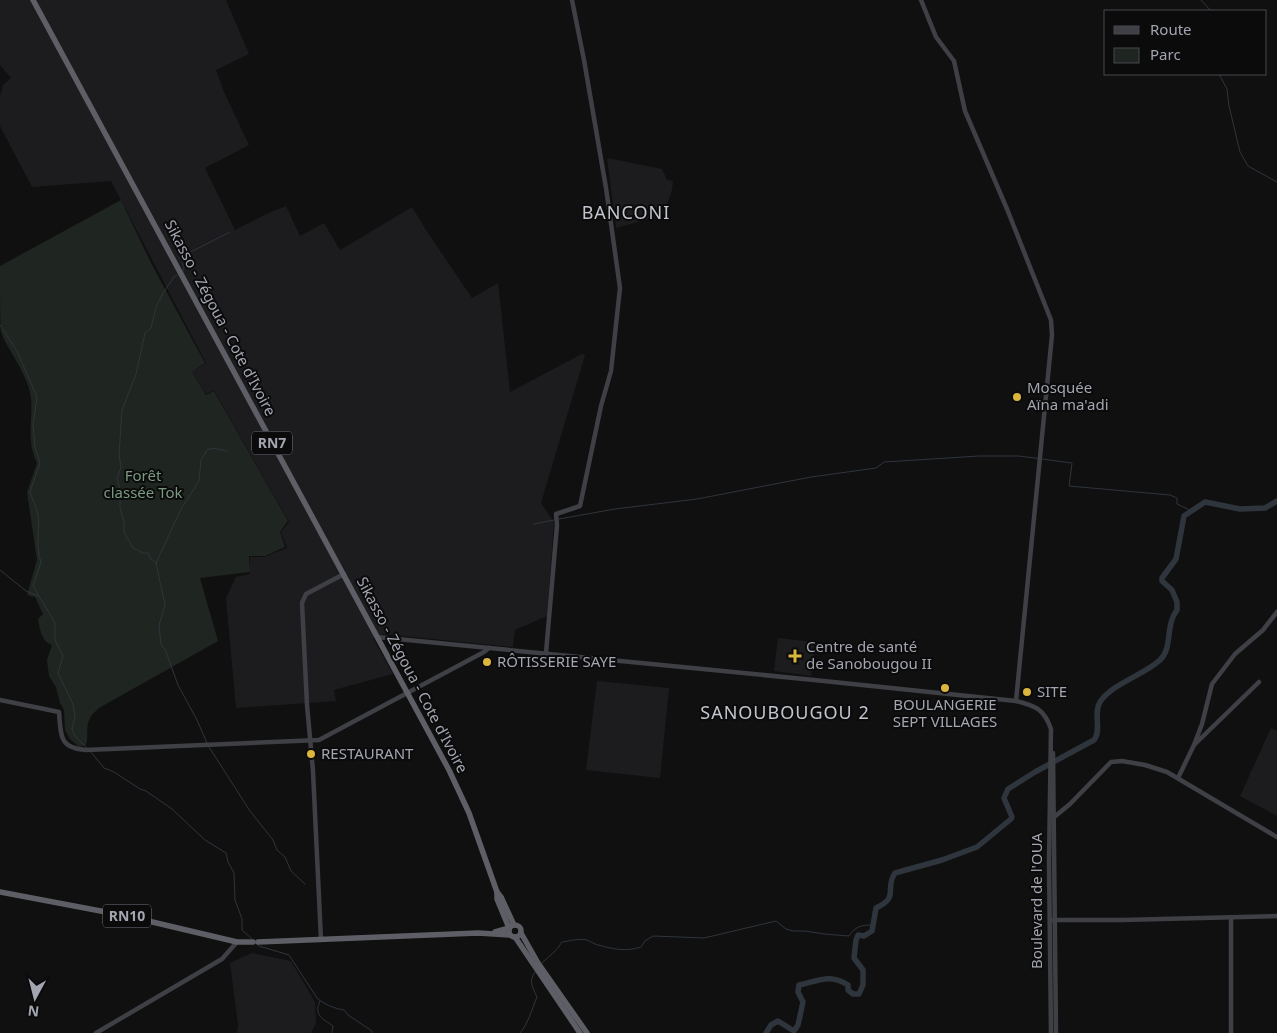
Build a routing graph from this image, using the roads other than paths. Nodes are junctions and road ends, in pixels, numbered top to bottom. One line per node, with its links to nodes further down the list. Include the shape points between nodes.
1 (34, 0): 4 (highway, Sikasso - Zégoua - Cote d'Ivoire / RN7)
2 (572, 0): 8 (street, via 606,188 620,288 611,371 580,506 556,514)
3 (922, 0): 12 (street, via 936,37 954,61 964,112 1051,320)
4 (344, 574): 6 (highway, Sikasso - Zégoua - Cote d'Ivoire / RN7); 13 (street, via 306,594 302,603)
5 (1277, 612): 14 (street, via 1263,630 1233,657 1212,684)
6 (377, 637): 7 (street); 10 (highway, Sikasso - Zégoua - Cote d'Ivoire / RN7)
7 (489, 648): 8 (street); 10 (street)
8 (546, 653): 12 (street)
9 (1259, 682): 14 (street)
10 (407, 692): 13 (street, via 319,740); 22 (highway, Sikasso - Zégoua - Cote d'Ivoire / RN7, via 469,813)
11 (0, 700): 13 (street, via 59,712 59,731 74,749)
12 (1016, 701): 16 (street, via 1041,710 1051,729)
13 (311, 741): 23 (street)
14 (1194, 745): 15 (street)
15 (1178, 778): 16 (street, via 1145,764 1110,762); 17 (street)
16 (1051, 818): 21 (street)
17 (1277, 837)
18 (0, 892): 24 (highway, RN10)
19 (1277, 916): 20 (street)
20 (1231, 917): 21 (street); 31 (street)
21 (1052, 920): 29 (street, Boulevard de l'OUA); 30 (street)
22 (514, 932): 23 (highway, RN10); 25 (highway, RN7)
23 (321, 940): 24 (highway, RN10)
24 (237, 942): 26 (street, via 222,959)
25 (555, 992): 27 (highway, RN7); 28 (highway, RN7)
26 (96, 1033)
27 (580, 1033)
28 (587, 1033)
29 (1051, 1033)
30 (1056, 1033)
31 (1231, 1033)

